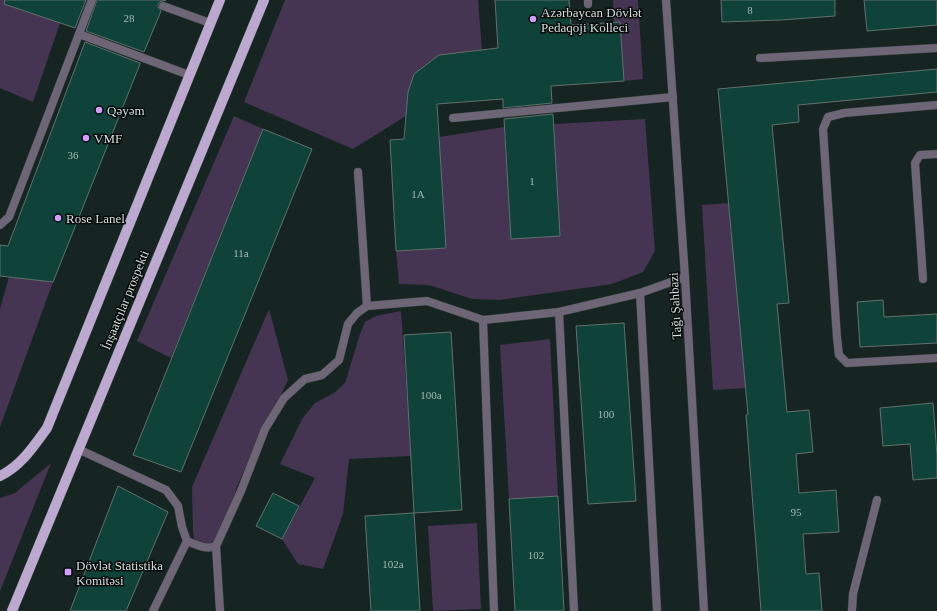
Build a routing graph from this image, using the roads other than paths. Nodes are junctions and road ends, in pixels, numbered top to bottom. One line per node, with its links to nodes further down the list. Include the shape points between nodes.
1 (92, 0): 7 (street)
2 (220, 0): 6 (main road, İnşaatçılar prospekti)
3 (264, 0): 24 (main road, İnşaatçılar prospekti)
4 (666, 0): 11 (street, Tağı Şahbazi)
5 (163, 6): 6 (street)
6 (210, 23): 10 (main road, İnşaatçılar prospekti)
7 (79, 34): 10 (street); 16 (street, via 9,217)
8 (937, 48): 9 (street)
9 (760, 58)
10 (189, 75): 25 (main road, İnşaatçılar prospekti, via 47,428 22,461)
11 (673, 96): 13 (street); 17 (street, Tağı Şahbazi)
12 (937, 105): 23 (street, via 844,113 828,117 822,129 836,331 840,355 848,364)
13 (453, 118)
14 (937, 154): 18 (street, via 920,155 915,163)
15 (358, 172): 20 (street)
16 (0, 225)
17 (686, 277): 19 (street); 35 (street, Tağı Şahbazi)
18 (923, 279)
19 (640, 293): 21 (street); 34 (street)
20 (367, 306): 22 (street, via 426,301); 28 (street, via 348,324 339,360 322,375 304,379 284,398 265,428)
21 (559, 312): 22 (street); 33 (street)
22 (482, 320): 32 (street)
23 (937, 358)
24 (78, 449): 27 (street, via 166,490 178,506); 29 (main road, İnşaatçılar prospekti)
25 (0, 476)
26 (876, 500): 36 (street, via 853,594)
27 (186, 541): 28 (street, via 205,547); 30 (street)
28 (216, 546): 31 (street)
29 (12, 611)
30 (153, 611)
31 (220, 611)
32 (494, 611)
33 (574, 611)
34 (657, 611)
35 (704, 611)
36 (852, 611)

